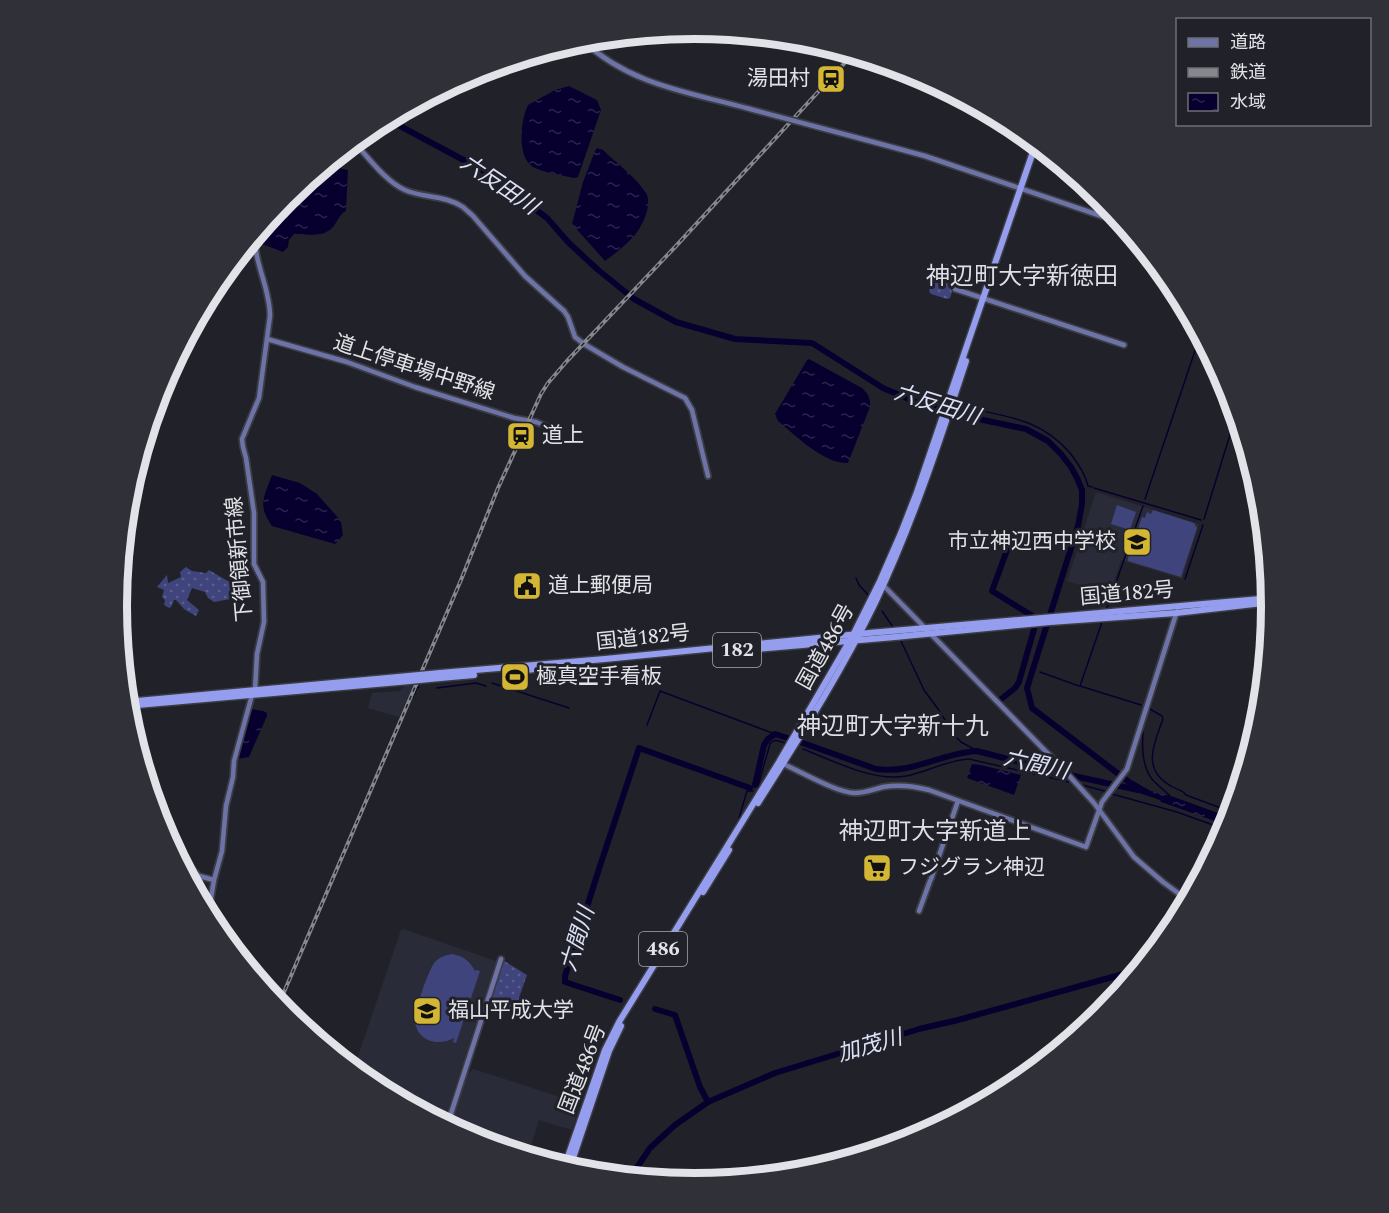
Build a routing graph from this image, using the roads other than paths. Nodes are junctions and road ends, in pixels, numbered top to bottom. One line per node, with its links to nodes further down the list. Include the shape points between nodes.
1 (591, 49): 4 (street, bridge, via 639,78 671,89 925,156)
2 (360, 148): 12 (street, via 402,189 463,207 525,276 564,310 575,337 584,344 686,398 693,410)
3 (1035, 152): 4 (highway, 国道486号 / 486)
4 (1022, 189): 5 (street); 8 (highway, 国道486号 / 486)
5 (1108, 218)
6 (254, 248): 9 (street, 下御領新市線, via 270,304)
7 (955, 289): 8 (street)
8 (985, 299): 10 (street); 13 (highway, 国道486号 / 486, via 921,494)
9 (267, 339): 11 (street, 道上停車場中野線); 20 (street, 下御領新市線, via 259,398 242,439 255,522 254,564 263,582 264,622)
10 (1124, 345)
11 (551, 428)
12 (708, 476)
13 (882, 583): 16 (street); 17 (highway, 国道486号 / 486)
14 (1262, 601): 15 (highway, 国道182号 / 182)
15 (1177, 609): 16 (highway, 国道182号 / 182); 25 (street, via 1132,755)
16 (930, 631): 17 (highway, 国道182号 / 182); 25 (street)
17 (855, 638): 19 (highway, 国道182号 / 182, bridge); 23 (highway, 国道486号 / 486, via 822,700)
18 (283, 683): 19 (highway)
19 (277, 690): 20 (highway, 国道182号 / 182); 21 (highway)
20 (254, 692): 22 (highway, 国道182号 / 182); 27 (street, 下御領新市線, via 234,761 222,851)
21 (293, 695)
22 (136, 703)
23 (781, 763): 24 (street, via 843,791 865,792 897,785 922,788); 33 (highway, 国道486号 / 486, via 619,1022 605,1050); 34 (highway, 国道486号 / 486, via 622,1023)
24 (958, 801): 25 (street, via 1086,847); 30 (street)
25 (1099, 811): 28 (street, via 1134,857)
26 (193, 870): 27 (street)
27 (214, 880): 29 (street, 下御領新市線)
28 (1182, 896)
29 (210, 901)
30 (920, 911)
31 (501, 959): 32 (street)
32 (450, 1118)
33 (567, 1159)
34 (572, 1160)

